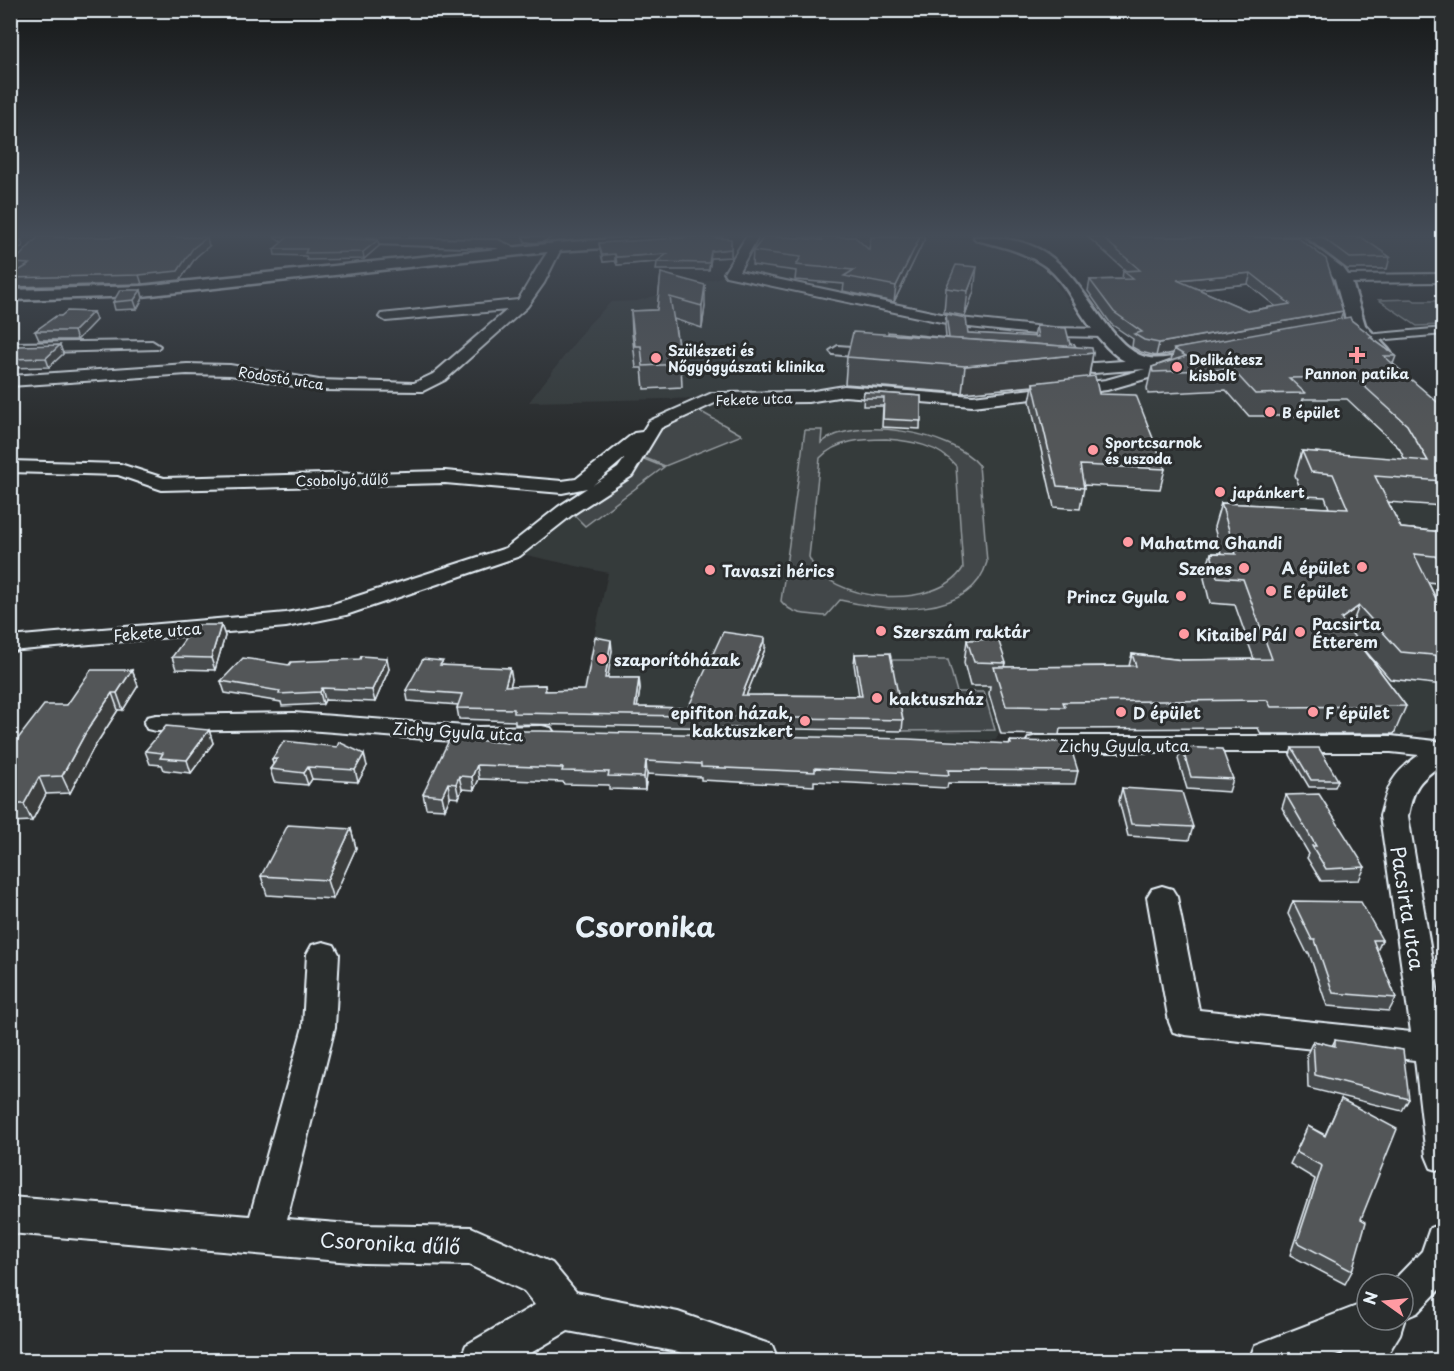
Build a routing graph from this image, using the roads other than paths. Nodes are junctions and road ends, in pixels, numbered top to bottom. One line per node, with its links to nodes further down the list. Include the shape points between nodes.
1 (524, 301): 5 (street, Rodostó utca)
2 (862, 301): 9 (street, via 960,322)
3 (1082, 301): 9 (street)
4 (1350, 301): 10 (street)
5 (522, 304): 6 (street); 19 (street, Rodostó utca, via 439,376 417,388 319,385 230,370 187,369)
6 (386, 317)
7 (1335, 331): 10 (street)
8 (1443, 331): 10 (street)
9 (1105, 333): 16 (street, via 1124,355)
10 (1361, 333): 18 (street)
11 (152, 346): 12 (street)
12 (10, 348)
13 (838, 351): 15 (street)
14 (1218, 353): 16 (street)
15 (899, 356)
16 (1152, 364): 17 (street, via 1094,368); 20 (street, Fekete utca, via 1153,372 1107,385 973,401 844,392 808,397 712,398)
17 (1043, 365)
18 (1398, 368)
19 (10, 381)
20 (655, 425): 21 (street, Csobolyó dűlő, via 582,484 562,487 445,477 162,484 120,470); 22 (street, Fekete utca, via 625,472 565,511 513,552)
21 (10, 466)
22 (338, 609): 23 (street, Fekete utca, via 201,615); 24 (street, Fekete utca, via 286,620)
23 (10, 631)
24 (10, 645)
25 (156, 723): 26 (street, Zichy Gyula utca, via 294,721 478,735)
26 (567, 735)
27 (1018, 744): 28 (street, Zichy Gyula utca, via 1391,744)
28 (1436, 756): 31 (street, Pacsirta utca, via 1401,786 1394,816)
29 (1161, 897): 31 (street, via 1185,1022)
30 (323, 954): 34 (street, via 319,1027)
31 (1430, 1048): 32 (street, Pacsirta utca)
32 (1443, 1156)
33 (10, 1215): 34 (street, Csoronika dűlő)
34 (264, 1235): 37 (street, Csoronika dűlő, via 363,1244 471,1246 538,1277)
35 (1443, 1242): 36 (street, via 1438,1262)
36 (1415, 1286)
37 (565, 1310): 40 (street); 41 (street, via 678,1332)
38 (1355, 1327): 42 (street)
39 (1378, 1332): 43 (street)
40 (482, 1360)
41 (757, 1360)
42 (1270, 1360)
43 (1361, 1360)

